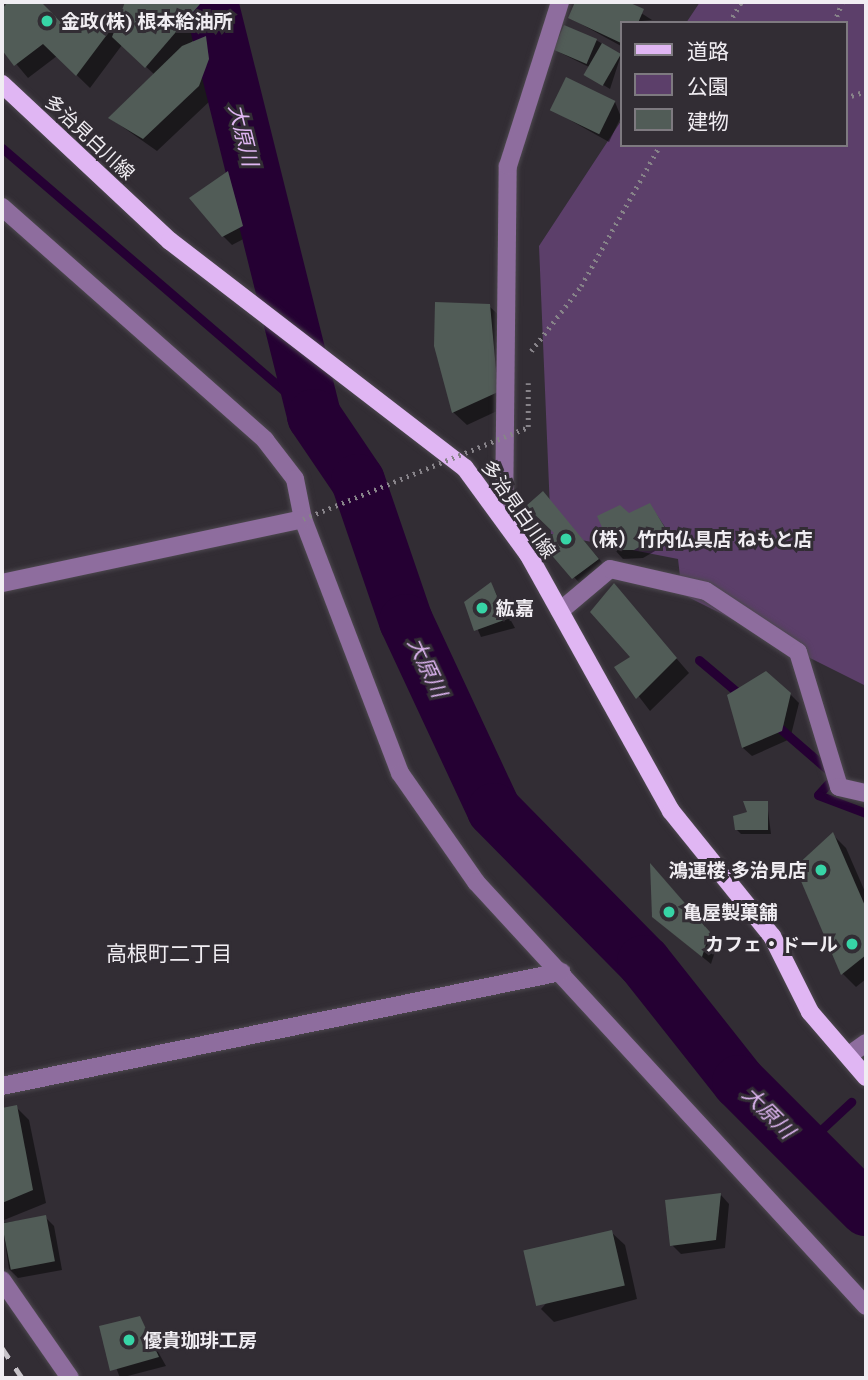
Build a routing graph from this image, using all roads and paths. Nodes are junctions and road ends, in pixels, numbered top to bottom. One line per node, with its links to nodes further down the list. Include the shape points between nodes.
1 (560, 2): 11 (street, via 508,166)
2 (741, 2): 4 (path)
3 (842, 2): 5 (path)
4 (730, 21)
5 (835, 21)
6 (2, 85): 14 (main road, 多治見白川線, via 170,241 465,468)
7 (866, 91): 8 (path)
8 (847, 97)
9 (659, 147): 11 (path, via 581,286)
10 (2, 208): 13 (street, via 265,440 295,479)
11 (509, 379): 14 (street)
12 (528, 383): 13 (path, bridge, via 528,427)
13 (303, 519): 15 (street); 18 (street, via 400,773 476,882)
14 (504, 519): 16 (main road, 多治見白川線)
15 (2, 583)
16 (560, 611): 17 (street, via 610,569 706,591 798,652 839,787); 20 (main road, 多治見白川線, via 671,811 772,936 810,1012)
17 (866, 793)
18 (561, 972): 22 (street); 24 (street)
19 (866, 1043): 20 (street)
20 (849, 1055): 21 (main road, 多治見白川線)
21 (866, 1077)
22 (2, 1086)
23 (2, 1280): 25 (street)
24 (866, 1306)
25 (70, 1378)

